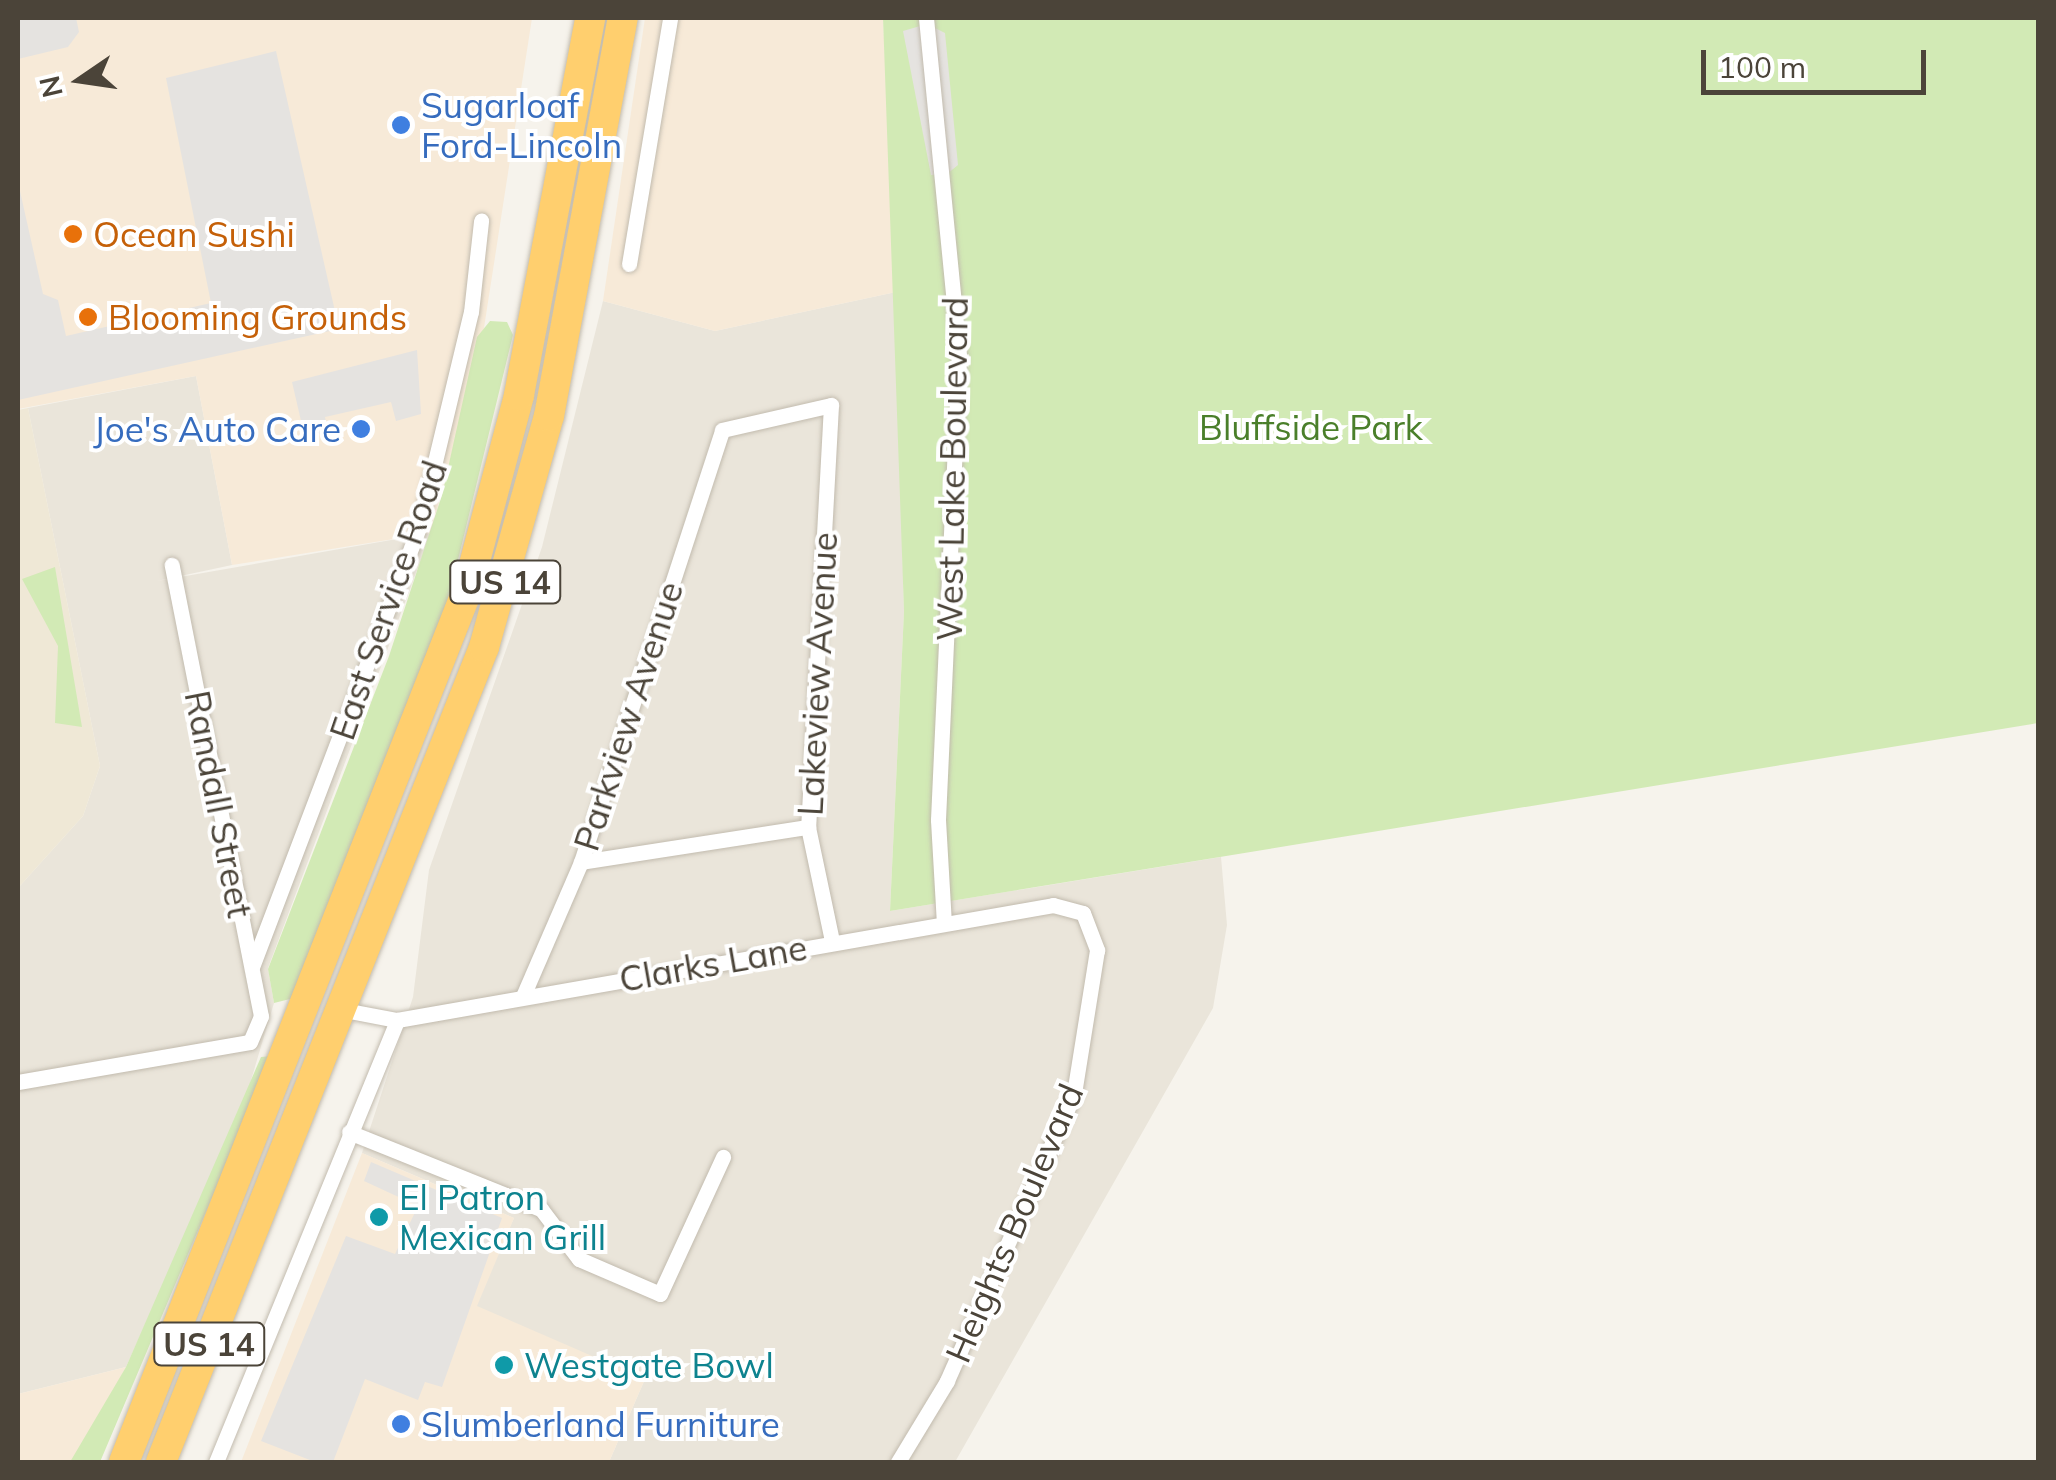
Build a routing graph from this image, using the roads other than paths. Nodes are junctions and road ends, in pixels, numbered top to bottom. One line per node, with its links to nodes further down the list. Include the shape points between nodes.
1 (590, 18): 14 (highway, US 14, via 519,395 482,536)
2 (624, 18): 17 (highway, US 14, via 568,327 510,567)
3 (670, 18): 6 (street)
4 (926, 18): 12 (street, West Lake Boulevard, via 959,357 938,820)
5 (482, 220): 15 (street, East Service Road, via 471,312 419,528)
6 (630, 264)
7 (831, 404): 9 (street, Lakeview Avenue); 10 (street, Parkview Avenue, via 722,430)
8 (172, 566): 15 (street, Randall Street)
9 (808, 827): 10 (street); 13 (street, Lakeview Avenue)
10 (581, 862): 16 (street, Parkview Avenue)
11 (1083, 913): 12 (street, Clarks Lane, via 1054,905); 25 (street, Heights Boulevard, via 1098,950 1074,1094 947,1381)
12 (944, 923): 13 (street, Clarks Lane)
13 (832, 941): 16 (street, Clarks Lane)
14 (327, 957): 17 (highway); 22 (highway, US 14)
15 (252, 967): 19 (street, Randall Street, via 262,1016 250,1042)
16 (523, 996): 18 (street, Clarks Lane)
17 (344, 1010): 18 (street, Clarks Lane); 23 (highway, US 14)
18 (397, 1020): 20 (street)
19 (18, 1082)
20 (349, 1132): 21 (street, via 542,1210 579,1259 660,1294); 24 (street)
21 (723, 1157)
22 (124, 1462)
23 (161, 1462)
24 (216, 1462)
25 (898, 1462)

